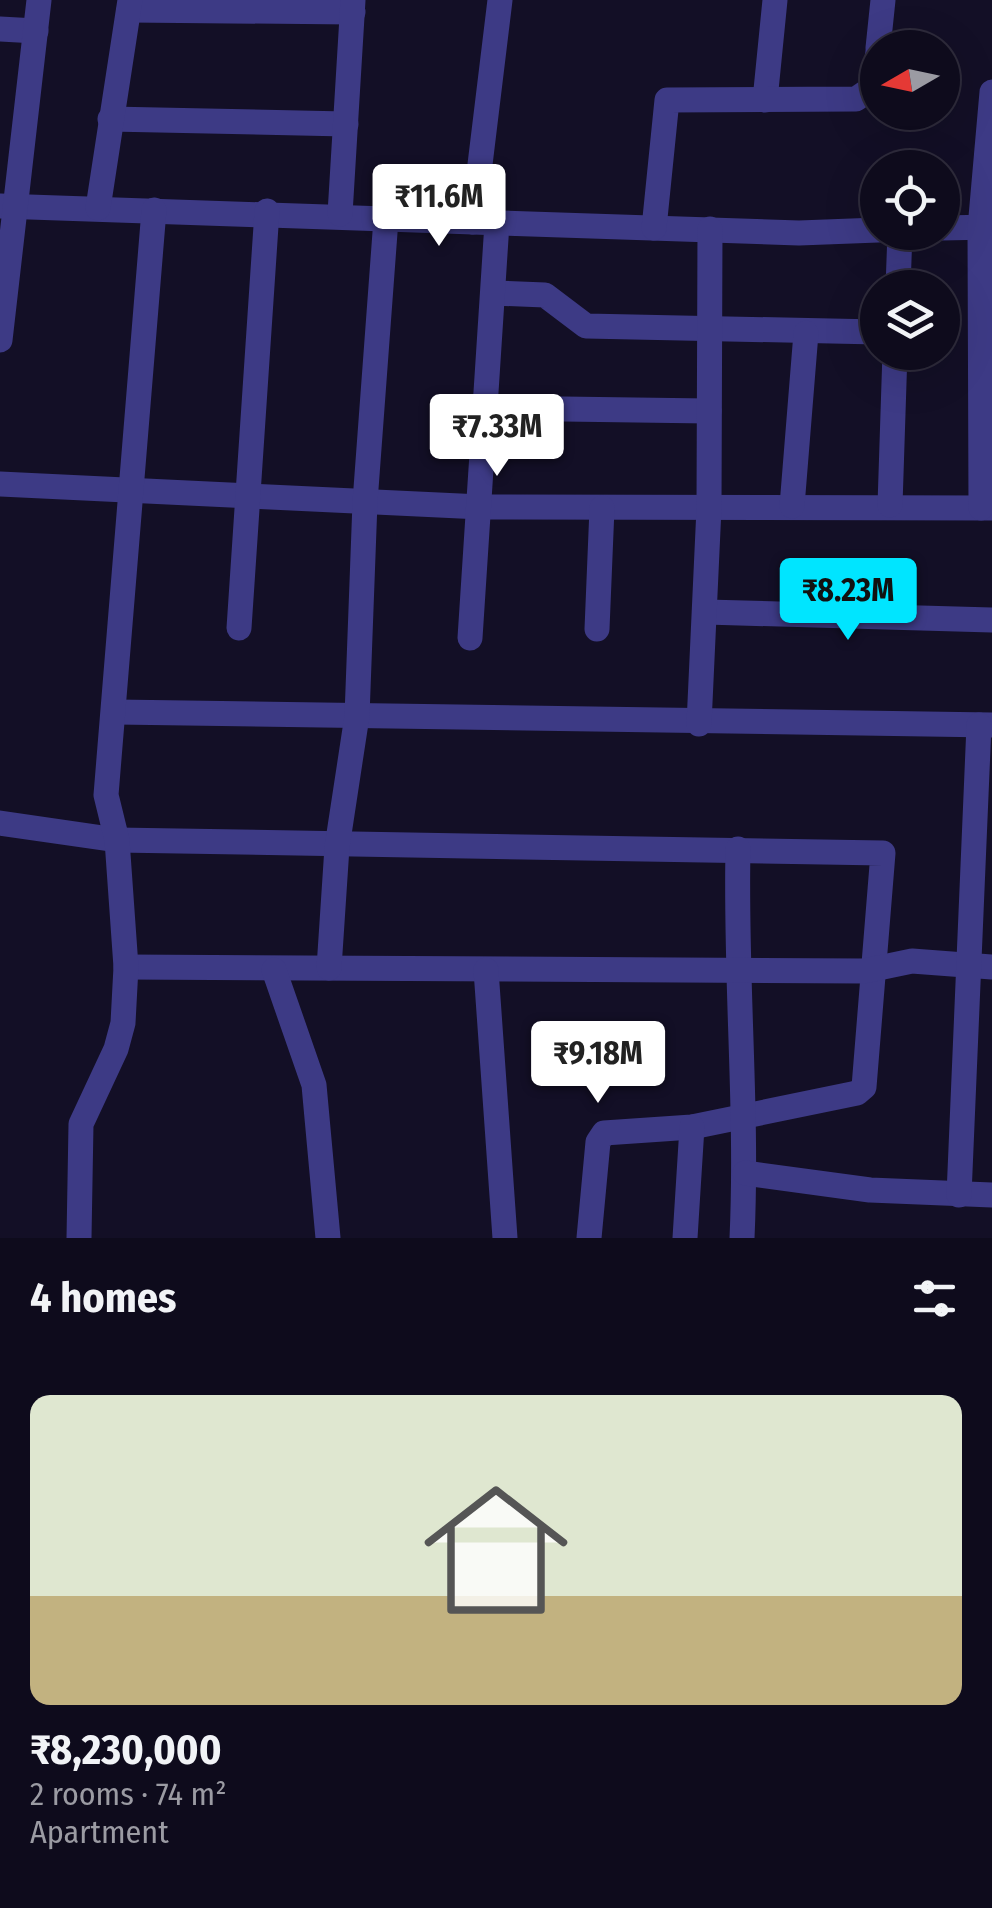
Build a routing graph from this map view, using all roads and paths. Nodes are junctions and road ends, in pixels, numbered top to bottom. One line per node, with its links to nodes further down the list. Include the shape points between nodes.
1 (39, 0): 9 (street)
2 (500, 0): 21 (street)
3 (775, 0): 12 (street)
4 (883, 0): 8 (street)
5 (130, 5): 6 (street); 13 (street)
6 (353, 6): 14 (street)
7 (0, 29): 9 (street)
8 (880, 30)
9 (36, 31): 15 (street)
10 (992, 92): 22 (street)
11 (860, 96): 12 (street)
12 (764, 100): 23 (street, via 667,100)
13 (110, 119): 14 (street); 16 (street)
14 (346, 124): 19 (street)
15 (7, 206): 16 (street); 32 (street)
16 (98, 208): 17 (street)
17 (154, 210): 18 (street); 37 (street)
18 (268, 211): 19 (street); 38 (street)
19 (340, 214): 20 (street)
20 (386, 220): 21 (street); 39 (street)
21 (485, 223): 23 (street); 27 (street)
22 (986, 227): 24 (street); 28 (street)
23 (654, 228): 25 (street)
24 (960, 228)
25 (710, 230): 26 (street); 29 (street)
26 (860, 231)
27 (494, 292): 29 (street, via 545,295 581,326); 34 (street)
28 (986, 317): 45 (street)
29 (709, 330): 31 (street); 35 (street)
30 (860, 332): 31 (street)
31 (806, 333): 41 (street)
32 (0, 340)
33 (894, 370): 40 (street)
34 (487, 408): 35 (street); 42 (street)
35 (709, 410): 44 (street)
36 (0, 484): 37 (street)
37 (130, 492): 38 (street); 51 (street)
38 (246, 496): 39 (street); 48 (street)
39 (366, 502): 42 (street); 52 (street)
40 (890, 505): 41 (street); 45 (street)
41 (792, 506): 44 (street)
42 (481, 507): 43 (street); 50 (street)
43 (602, 508): 44 (street); 49 (street)
44 (709, 508): 46 (street)
45 (986, 508)
46 (706, 612): 47 (street); 53 (street)
47 (992, 620)
48 (239, 628)
49 (596, 629)
50 (470, 638)
51 (116, 712): 52 (street); 56 (street, via 106,795)
52 (356, 716): 53 (street); 57 (street)
53 (699, 724): 54 (street)
54 (986, 725): 60 (street)
55 (0, 823): 56 (street)
56 (117, 840): 57 (street); 59 (street)
57 (337, 847): 58 (street); 61 (street)
58 (738, 849): 62 (street); 65 (street, via 882,853)
59 (126, 967): 63 (street); 71 (street, via 121,1036 81,1124)
60 (982, 967): 65 (street, via 912,960); 70 (street)
61 (329, 968): 63 (street); 64 (street)
62 (735, 968): 64 (street); 65 (street); 66 (street)
63 (274, 970): 72 (street, via 314,1085)
64 (486, 970): 73 (street)
65 (873, 970): 66 (street, via 864,1088)
66 (744, 1117): 67 (street); 68 (street)
67 (692, 1127): 74 (street, via 600,1136); 75 (street)
68 (745, 1174): 70 (street); 76 (street)
69 (992, 1194): 70 (street)
70 (959, 1195)
71 (79, 1238)
72 (328, 1238)
73 (504, 1238)
74 (590, 1238)
75 (685, 1238)
76 (742, 1238)

